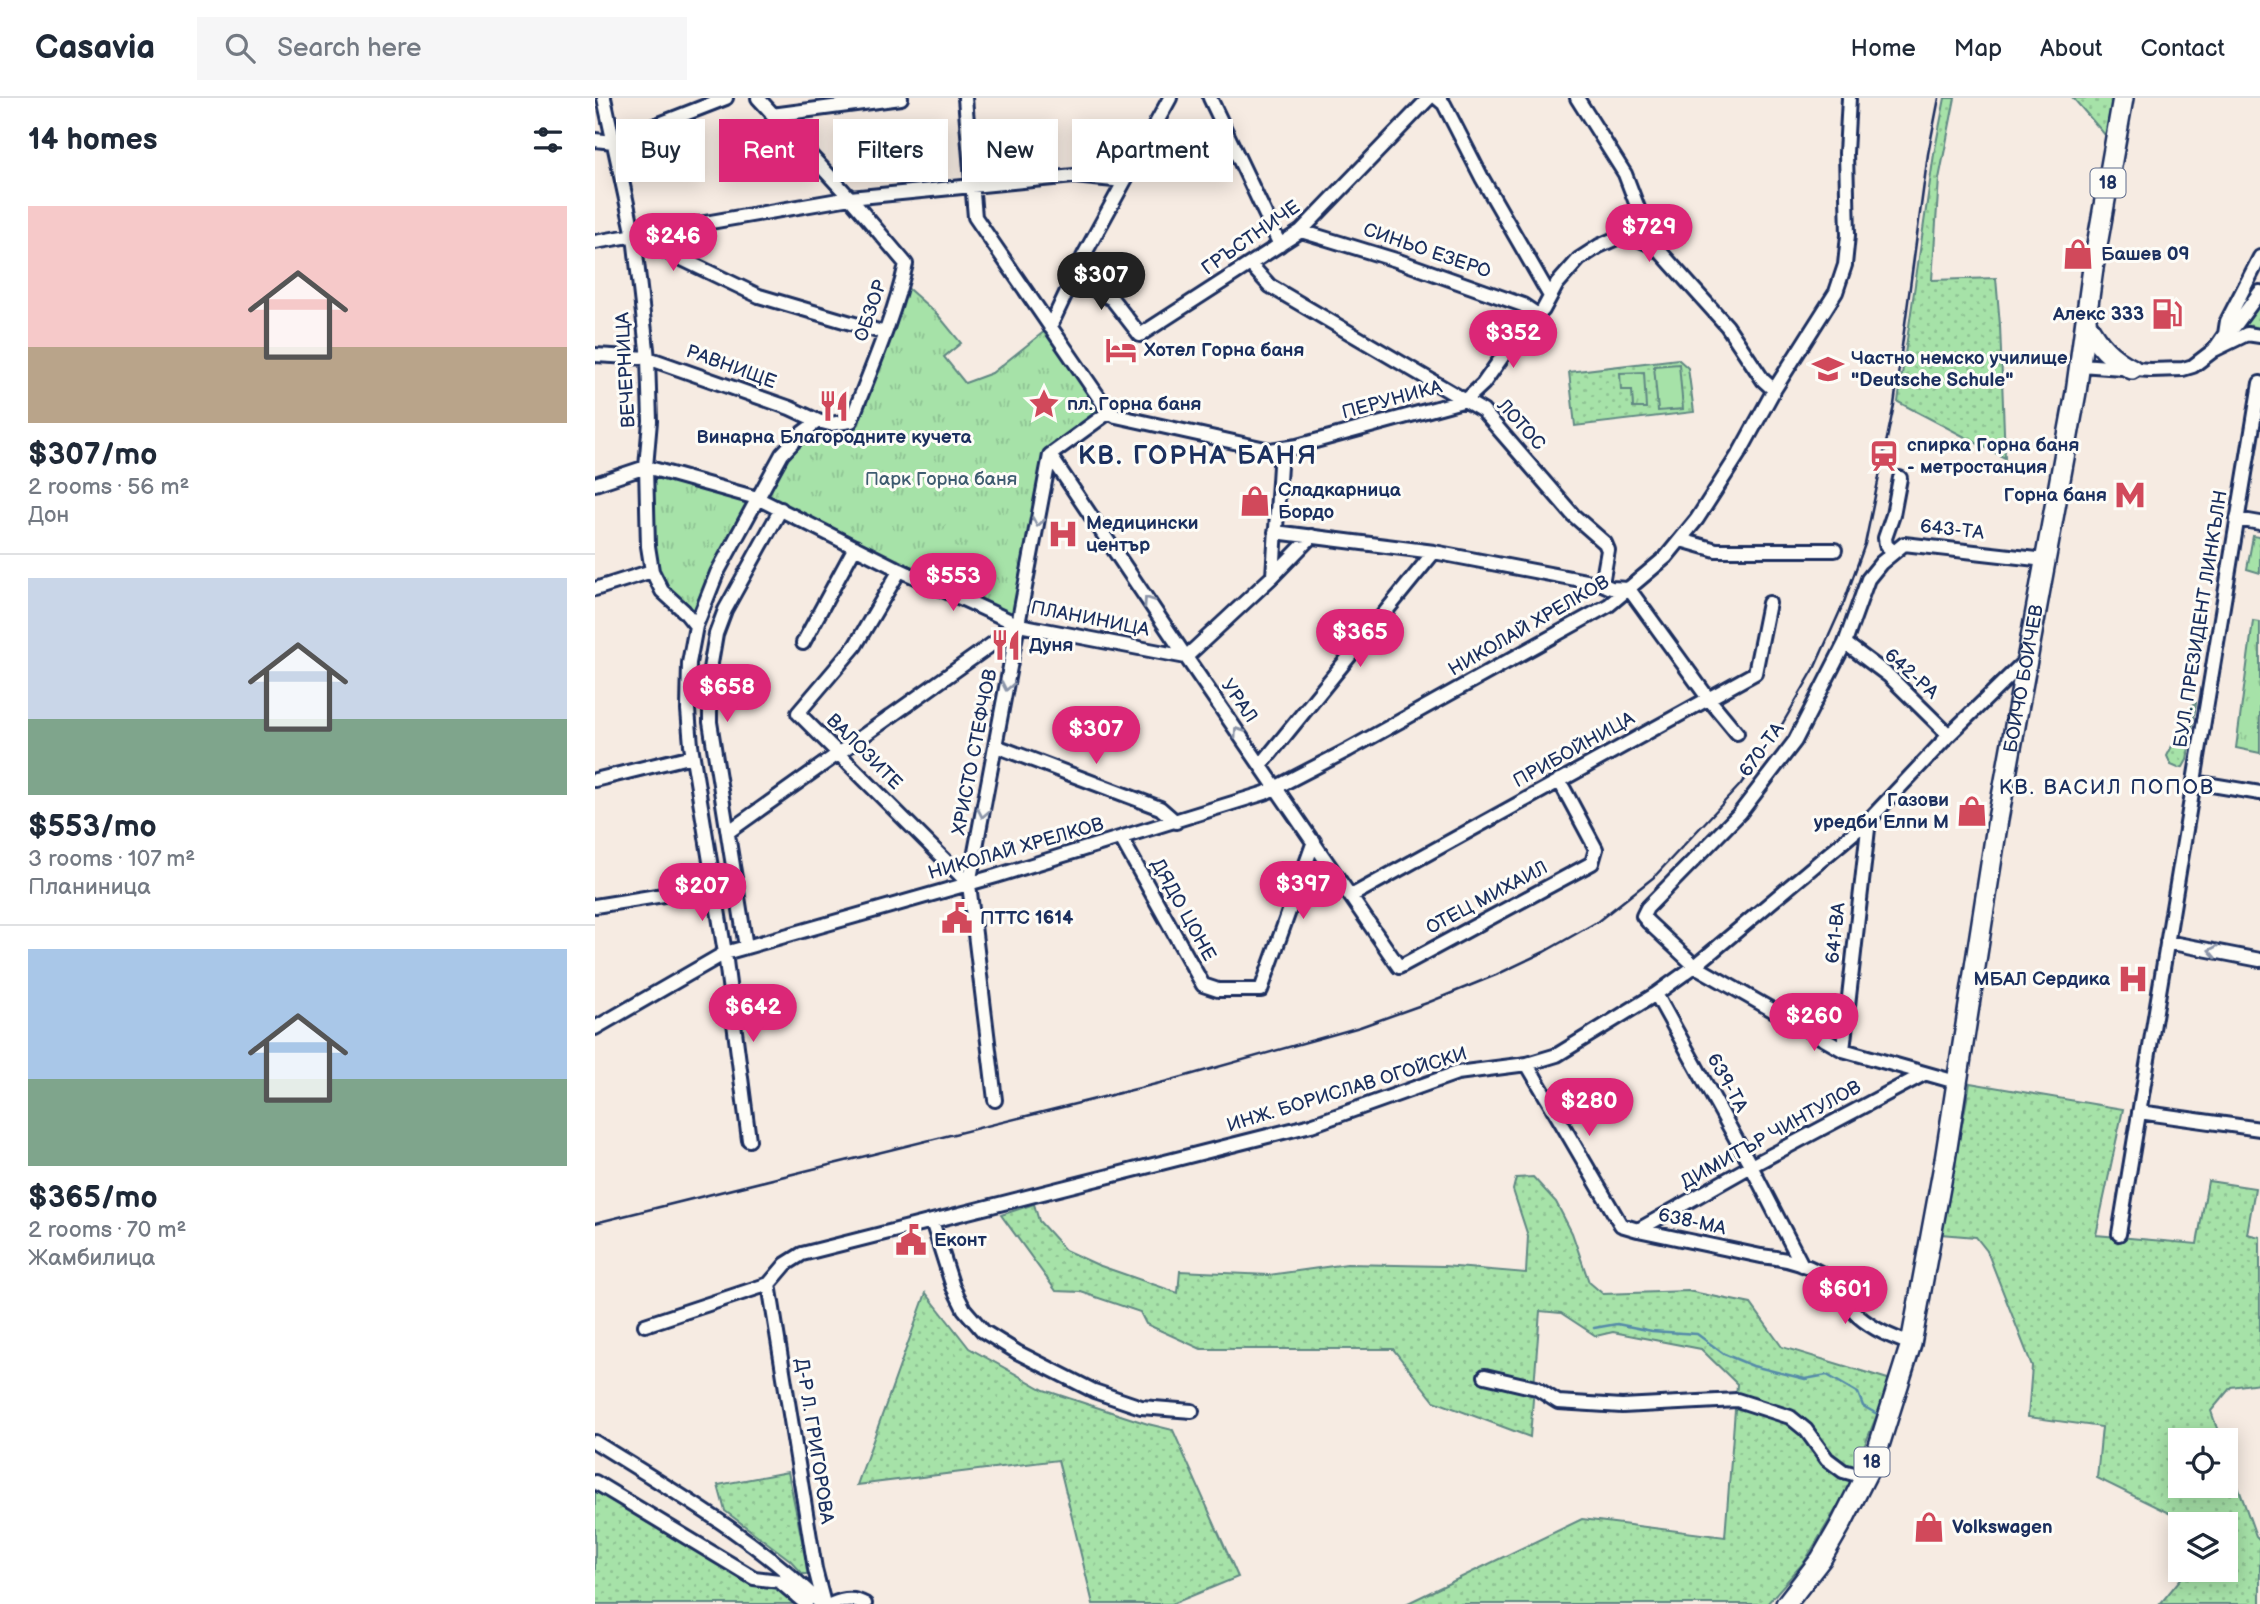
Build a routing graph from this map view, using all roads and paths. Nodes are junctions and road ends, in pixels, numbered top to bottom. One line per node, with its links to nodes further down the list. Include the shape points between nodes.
1 (604, 98): 16 (street, ВЕЧЕРНИЦА)
2 (726, 98): 16 (street)
3 (758, 98): 13 (street, ОБЗОР)
4 (901, 98): 13 (street)
5 (965, 98): 19 (street)
6 (1170, 98): 14 (street)
7 (1210, 98): 24 (street)
8 (1429, 98): 21 (street, ГРЪСТНИЧЕ)
9 (1437, 98): 31 (street)
10 (1577, 98): 25 (street, via 1625,174)
11 (1849, 98): 44 (street, НИКОЛАЙ ХРЕЛКОВ, via 1848,235 1843,275 1831,303)
12 (2123, 98): 33 (highway, БОЙЧО БОЙЧЕВ / 18)
13 (772, 115): 20 (street, ОБЗОР)
14 (1158, 119)
15 (595, 140): 16 (street)
16 (613, 142): 22 (street, ВЕЧЕРНИЦА)
17 (1072, 176): 19 (street)
18 (1123, 182): 29 (street)
19 (973, 186): 20 (street); 34 (street, via 975,217)
20 (850, 198): 22 (street); 35 (street, ОБЗОР, via 906,264)
21 (1301, 231): 24 (street, ГРЪСТНИЧЕ); 32 (street, СИНЬО ЕЗЕРО, via 1523,304)
22 (634, 236): 23 (street); 35 (street, via 759,296); 40 (street, ВЕЧЕРНИЦА)
23 (595, 242)
24 (1280, 245): 27 (street, ГРЪСТНИЧЕ)
25 (1656, 247): 31 (street, ПЕРУНИКА, via 1633,237 1613,238 1574,262); 44 (street, via 1727,326)
26 (2260, 257): 28 (street)
27 (1250, 264): 29 (street, ГРЪСТНИЧЕ, via 1140,335 1112,299); 45 (street, ЛОТОС, via 1271,286)
28 (2257, 268): 36 (street, via 2227,321)
29 (1072, 277): 34 (street)
30 (2260, 292): 36 (street)
31 (1550, 296): 32 (street, ПЕРУНИКА)
32 (1538, 316): 45 (street, ПЕРУНИКА, via 1519,333)
33 (2086, 323): 41 (highway, БОЙЧО БОЙЧЕВ / 18); 42 (highway, via 2108,355)
34 (1050, 327): 46 (street)
35 (885, 333): 48 (street, ОБЗОР)
36 (2225, 334): 38 (street)
37 (2260, 336): 38 (street, via 2247,334)
38 (2214, 350): 42 (street, via 2183,369)
39 (595, 355): 40 (street, РАВНИЩЕ)
40 (648, 358): 47 (street, РАВНИЩЕ); 51 (street, ВЕЧЕРНИЦА)
41 (2080, 365): 42 (street); 65 (highway, БОЙЧО БОЙЧЕВ / 18)
42 (2132, 369)
43 (2260, 383): 56 (street, БУЛ. ПРЕЗИДЕНТ ЛИНКЪЛН)
44 (1774, 390): 60 (street, НИКОЛАЙ ХРЕЛКОВ, via 1713,496)
45 (1467, 400): 49 (street, ПЕРУНИКА); 70 (street, ЛОТОС, via 1490,419 1573,515 1605,543 1608,550)
46 (1109, 412): 49 (street, ПЕРУНИКА, via 1211,439); 50 (street)
47 (818, 421): 48 (street, РАВНИЩЕ); 54 (street, via 782,454)
48 (851, 421)
49 (1280, 450): 58 (street)
50 (1050, 455): 74 (street, ХРИСТО СТЕФЧОВ, one-way to 74); 78 (street, УРАЛ, one-way to 50)
51 (646, 467): 53 (street); 54 (street, ПЛАНИНИЦА); 67 (street, ВЕЧЕРНИЦА)
52 (1900, 478): 64 (street, via 1885,538)
53 (595, 484)
54 (757, 498): 55 (street, ПЛАНИНИЦА); 75 (street, via 717,573)
55 (781, 509): 61 (street, ПЛАНИНИЦА); 94 (street, via 725,610 709,669 710,722)
56 (2237, 519): 57 (street); 89 (street, БУЛ. ПРЕЗИДЕНТ ЛИНКЪЛН)
57 (2260, 523)
58 (1275, 532): 59 (street); 68 (street)
59 (1312, 537): 63 (street); 68 (street)
60 (1681, 540): 62 (street, via 1716,550); 72 (street, НИКОЛАЙ ХРЕЛКОВ)
61 (855, 547): 66 (street, ПЛАНИНИЦА); 76 (street)
62 (1835, 550)
63 (1434, 552): 70 (street); 86 (street)
64 (1894, 552): 65 (street, 643-ТА, via 1904,544); 69 (street, 643-ТА)
65 (2045, 560): 79 (highway, БОЙЧО БОЙЧЕВ / 18)
66 (900, 570): 74 (street, ПЛАНИНИЦА); 84 (street, ВАЛОЗИТЕ, via 855,646 797,713)
67 (652, 571): 71 (street); 75 (street, ВЕЧЕРНИЦА, via 662,591)
68 (1273, 576): 78 (street)
69 (1868, 579): 77 (street, 670-ТА)
70 (1602, 584): 72 (street)
71 (595, 589)
72 (1629, 589): 80 (street); 90 (street, НИКОЛАЙ ХРЕЛКОВ, via 1594,614)
73 (1769, 603): 80 (street, ПРИБОЙНИЦА, via 1755,673)
74 (1019, 625): 78 (street, ПЛАНИНИЦА); 83 (street, ХРИСТО СТЕФЧОВ, one-way to 83); 84 (street)
75 (696, 626): 85 (street, via 689,663)
76 (803, 643)
77 (1845, 643): 82 (street, 642-РА, via 1889,676); 105 (street, 670-ТА, via 1795,741 1740,813 1643,916)
78 (1186, 657): 86 (street, УРАЛ, one-way to 78)
79 (2027, 659): 82 (street, ИНЖ. БОРИСЛАВ ОГОЙСКИ); 112 (highway, БОЙЧО БОЙЧЕВ / 18)
80 (1708, 698): 81 (street); 88 (street, ПРИБОЙНИЦА)
81 (1737, 733)
82 (1949, 736): 92 (street, ИНЖ. БОРИСЛАВ ОГОЙСКИ)
83 (996, 746): 93 (street, via 1160,808); 97 (street, ХРИСТО СТЕФЧОВ, one-way to 97)
84 (838, 753): 94 (street); 97 (street, ВАЛОЗИТЕ)
85 (692, 756): 87 (street); 98 (street)
86 (1261, 765): 90 (street, УРАЛ)
87 (595, 780)
88 (1559, 780): 99 (street, ПРИБОЙНИЦА); 106 (street, ОТЕЦ МИХАИЛ, via 1596,849 1592,863)
89 (2193, 782): 91 (street); 101 (street, БУЛ. ПРЕЗИДЕНТ ЛИНКЪЛН)
90 (1277, 788): 93 (street, НИКОЛАЙ ХРЕЛКОВ); 96 (street, УРАЛ)
91 (2260, 793)
92 (1869, 820): 105 (street, ИНЖ. БОРИСЛАВ ОГОЙСКИ); 109 (street, 641-ВА)
93 (1176, 822): 95 (street, НИКОЛАЙ ХРЕЛКОВ)
94 (728, 832): 102 (street)
95 (1121, 838): 96 (street, ДЯДО ЦОНЕ, via 1202,985 1219,990 1261,990); 97 (street, НИКОЛАЙ ХРЕЛКОВ)
96 (1314, 841): 99 (street, УРАЛ)
97 (969, 884): 102 (street, НИКОЛАЙ ХРЕЛКОВ); 113 (street, ХРИСТО СТЕФЧОВ)
98 (713, 887): 100 (street); 103 (street)
99 (1351, 897): 106 (street, УРАЛ)
100 (595, 906)
101 (2167, 942): 104 (street, one-way to 101); 114 (street, БУЛ. ПРЕЗИДЕНТ ЛИНКЪЛН)
102 (746, 947): 103 (street, НИКОЛАЙ ХРЕЛКОВ)
103 (725, 953): 108 (street, НИКОЛАЙ ХРЕЛКОВ); 116 (street)
104 (2260, 960)
105 (1695, 966): 107 (street, ИНЖ. БОРИСЛАВ ОГОЙСКИ); 109 (street)
106 (1399, 967)
107 (1655, 994): 110 (street, ИНЖ. БОРИСЛАВ ОГОЙСКИ, via 1573,1047); 117 (street, 639-ТА)
108 (595, 1028)
109 (1843, 1050): 111 (street)
110 (1527, 1064): 118 (street, ИНЖ. БОРИСЛАВ ОГОЙСКИ, via 1457,1073 1311,1125); 119 (street, 638-МА, via 1621,1225)
111 (1924, 1074): 112 (street); 117 (street, ДИМИТЪР ЧИНТУЛОВ)
112 (1957, 1082): 124 (highway, БОЙЧО БОЙЧЕВ / 18)
113 (995, 1100)
114 (2139, 1112): 115 (street); 120 (street, БУЛ. ПРЕЗИДЕНТ ЛИНКЪЛН)
115 (2260, 1129)
116 (749, 1140)
117 (1751, 1166): 119 (street, ДИМИТЪР ЧИНТУЛОВ); 121 (street, 639-ТА)
118 (932, 1221): 122 (street, ИНЖ. БОРИСЛАВ ОГОЙСКИ, via 802,1254); 126 (street, via 953,1287 983,1331 1094,1391 1141,1407)
119 (1638, 1230): 121 (street, 638-МА)
120 (2119, 1234)
121 (1802, 1265): 124 (street, 638-МА, via 1829,1279 1871,1326)
122 (769, 1284): 123 (street, ИНЖ. БОРИСЛАВ ОГОЙСКИ); 131 (street, Д-Р Л. ГРИГОРОВА)
123 (645, 1325)
124 (1911, 1344): 128 (highway, БОЙЧО БОЙЧЕВ / 18, via 1876,1455)
125 (1485, 1376): 128 (street, via 1536,1388 1557,1402 1622,1406 1737,1400 1790,1417 1807,1430 1827,1459 1843,1471)
126 (1192, 1411)
127 (595, 1442): 131 (street, via 742,1536)
128 (1864, 1477): 134 (highway, БОЙЧО БОЙЧЕВ / 18, via 1821,1559)
129 (595, 1482): 130 (street, via 754,1578 779,1581)
130 (806, 1604)
131 (823, 1604)
132 (832, 1604): 133 (street, via 841,1600)
133 (865, 1604)
134 (1786, 1604)

